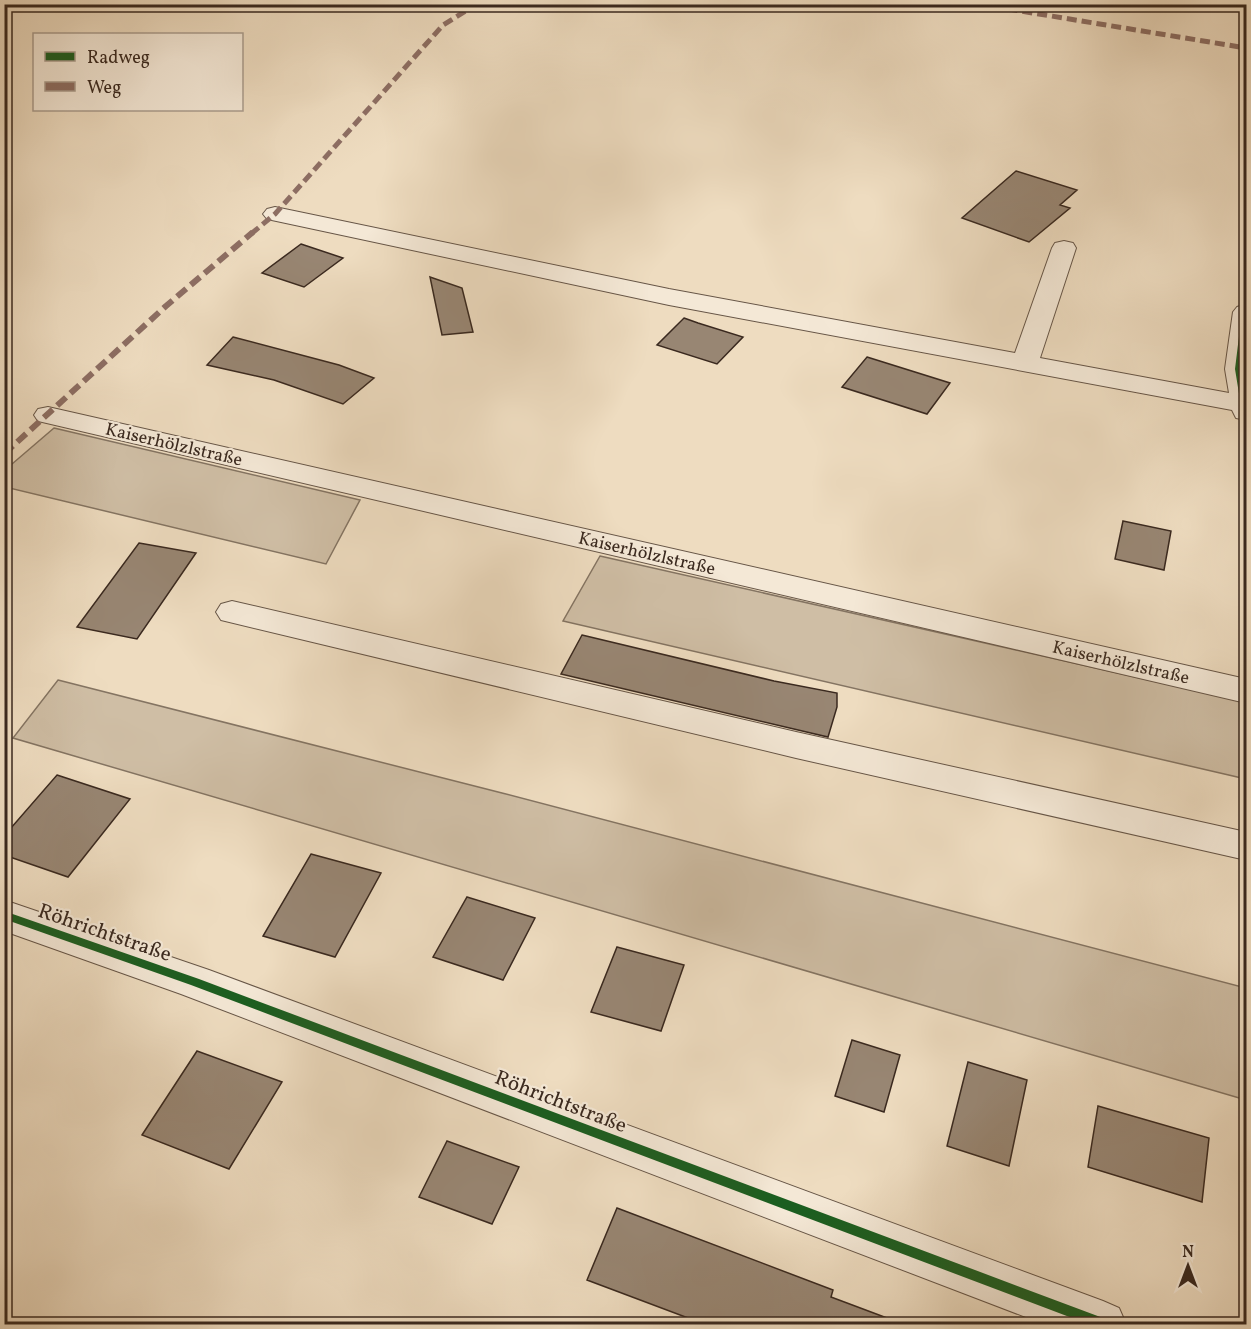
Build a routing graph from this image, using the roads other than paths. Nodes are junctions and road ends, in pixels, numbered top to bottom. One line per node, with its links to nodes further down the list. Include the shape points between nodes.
1 (274, 214): 4 (street, via 669,297)
2 (1064, 248): 4 (street)
3 (1246, 312): 5 (street, via 1239,369)
4 (1025, 364): 5 (street)
5 (1245, 408)
6 (48, 415): 8 (street, Kaiserhölzlstraße)
7 (232, 612): 9 (street)
8 (1246, 691)
9 (1246, 846)
10 (4, 915): 11 (street, Röhrichtstraße, via 195,982)
11 (1103, 1324)

